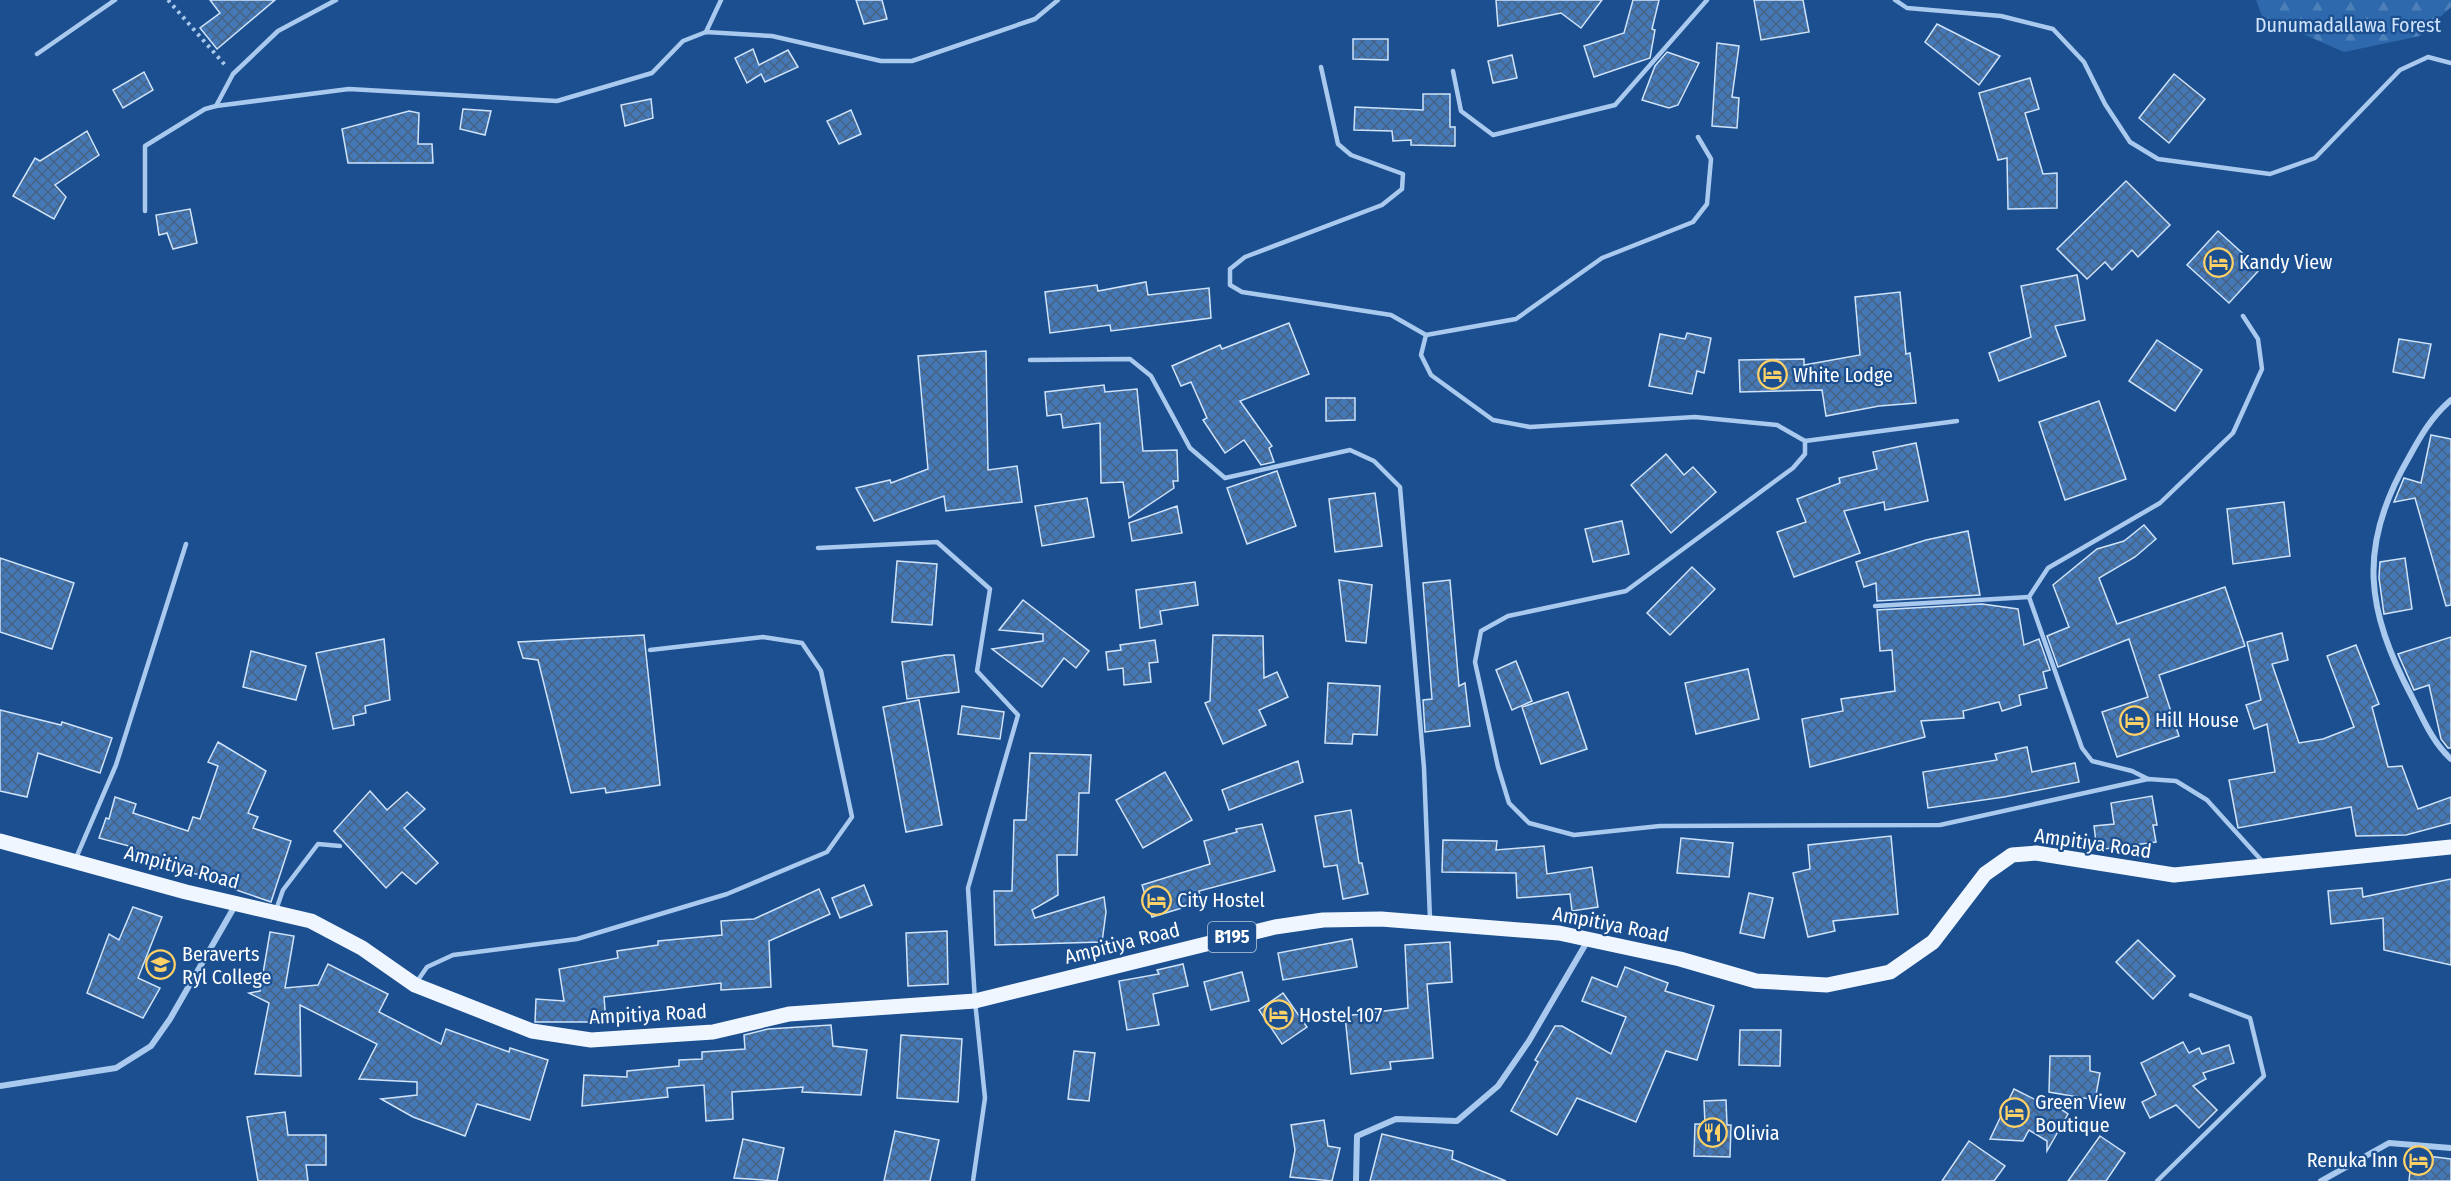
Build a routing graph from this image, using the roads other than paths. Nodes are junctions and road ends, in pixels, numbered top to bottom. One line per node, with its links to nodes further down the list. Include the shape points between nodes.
1 (115, 0): 8 (lane)
2 (336, 0): 12 (lane, via 278,31 233,74)
3 (721, 0): 7 (lane)
4 (1058, 0): 7 (lane, via 1035,19 912,61 881,61 771,36)
5 (1707, 0): 11 (lane, via 1615,105 1493,135 1461,111)
6 (1895, 0): 9 (lane, via 1907,8 2001,16 2053,28 2084,62 2130,142 2158,159 2270,174 2314,158 2400,70 2428,57)
7 (706, 32): 12 (lane, via 683,41 652,73 557,101 349,89)
8 (37, 54)
9 (2451, 63)
10 (1321, 67): 16 (lane, via 1338,144 1351,155 1403,174 1402,189 1382,205 1245,257 1230,269 1230,285 1242,292 1391,315)
11 (1453, 71)
12 (216, 106): 14 (lane, via 145,146)
13 (1698, 137): 16 (lane, via 1711,159 1707,204 1692,222 1602,258 1516,319)
14 (145, 211)
15 (2243, 316): 23 (lane, via 2258,339 2262,369 2234,433 2160,503 2048,568)
16 (1426, 335): 20 (lane, via 1421,355 1431,375 1493,420 1530,427 1695,417 1778,425)
17 (1030, 360): 35 (lane, via 1131,359 1151,376 1190,448 1225,478 1350,450 1374,461 1400,488 1424,768)
18 (2451, 400): 26 (street, via 2435,414 2391,488 2378,528 2372,566 2376,610 2401,676 2438,744)
19 (1957, 421): 20 (lane)
20 (1805, 441): 27 (lane, via 1805,454 1793,468 1626,591 1508,616 1481,632 1475,662 1498,767 1509,803 1529,823 1574,835 1660,826 1940,825)
21 (186, 544): 31 (lane, via 116,765)
22 (818, 548): 39 (lane, via 937,542 990,589 977,671 1018,715 968,888)
23 (2030, 597): 24 (lane); 27 (lane, via 2082,748 2092,761)
24 (1875, 606)
25 (650, 650): 37 (lane, via 763,638 802,643 821,671 852,817 827,852 727,894 577,939 453,955 428,967)
26 (2451, 759)
27 (2148, 779): 32 (lane, via 2176,781 2207,800)
28 (0, 841): 31 (main road, Ampitiya Road / B195)
29 (340, 846): 34 (lane, via 318,844 283,890)
30 (2451, 847): 32 (main road, Ampitiya Road / B195)
31 (76, 860): 33 (main road, Ampitiya Road / B195)
32 (2266, 867): 36 (main road, Ampitiya Road / B195, via 2174,875 2036,853 2012,855 1985,874 1933,942 1890,972 1827,986 1755,981 1680,959)
33 (236, 904): 34 (main road, Ampitiya Road / B195); 40 (street, via 151,1046 116,1068)
34 (275, 913): 37 (main road, Ampitiya Road / B195, via 311,921 362,948)
35 (1430, 921): 36 (main road, Ampitiya Road / B195); 39 (main road, Ampitiya Road / B195, via 1323,920 1275,927)
36 (1588, 939): 43 (street, via 1498,1086 1457,1121 1396,1119 1357,1136)
37 (415, 985): 39 (main road, Ampitiya Road / B195, via 532,1031 591,1040 713,1032 789,1014)
38 (2191, 995): 44 (lane, via 2250,1018 2264,1076)
39 (975, 1001): 42 (lane, via 985,1098)
40 (0, 1086)
41 (2451, 1148): 45 (street, via 2389,1143)
42 (973, 1181)
43 (1356, 1181)
44 (2157, 1181)
45 (2321, 1181)

